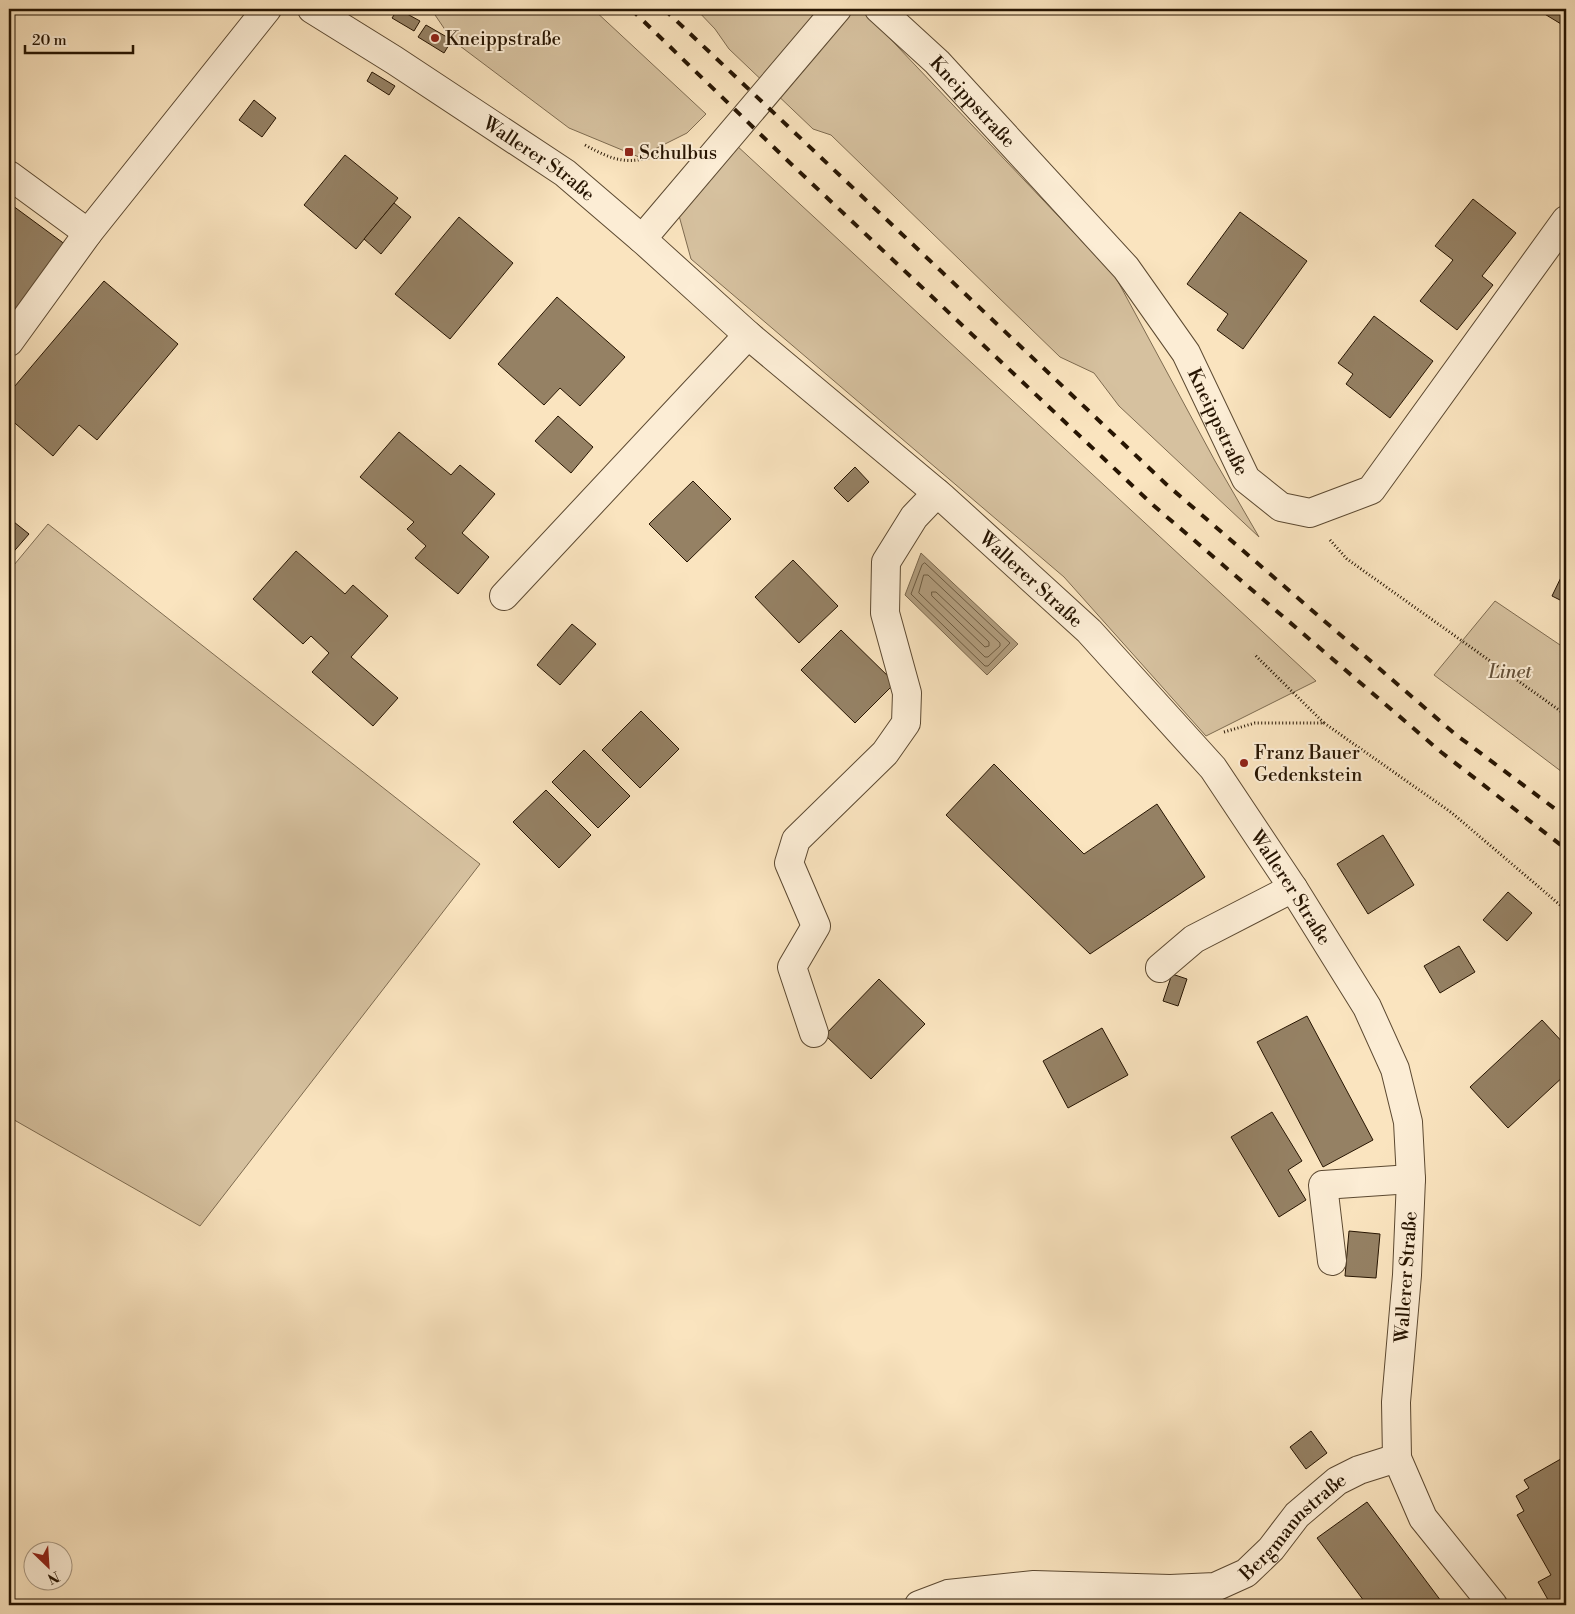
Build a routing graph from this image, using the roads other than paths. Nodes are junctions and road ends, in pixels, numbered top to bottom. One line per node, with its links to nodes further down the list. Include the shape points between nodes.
1 (267, 9): 7 (street)
2 (312, 9): 8 (street, Wallerer Straße, via 565,173)
3 (837, 9): 8 (street)
4 (879, 9): 6 (street, Kneippstraße, via 937,62 1126,268 1186,353 1246,479 1281,507 1310,513 1371,490)
5 (9, 176): 7 (street)
6 (1566, 220)
7 (88, 233): 10 (street)
8 (642, 239): 9 (street, Wallerer Straße)
9 (748, 335): 11 (street, Wallerer Straße); 12 (street)
10 (9, 342)
11 (937, 493): 13 (street, Wallerer Straße, via 1089,631 1191,742 1213,768); 15 (street, via 914,517 886,562 884,613 907,693 906,723 885,753 796,840 789,863 816,926 792,967)
12 (504, 596)
13 (1293, 888): 14 (street, via 1194,939); 16 (street, Wallerer Straße, via 1367,1007 1395,1069 1408,1122)
14 (1160, 968)
15 (814, 1033)
16 (1411, 1178): 17 (street, via 1323,1185); 18 (street, Wallerer Straße, via 1396,1402)
17 (1332, 1261)
18 (1397, 1458): 19 (street, Bergmannstraße, via 1337,1481 1298,1515 1272,1549 1246,1573 1215,1587 1170,1589 1034,1584 948,1594); 20 (street, Wallerer Straße, via 1423,1518)
19 (919, 1605)
20 (1493, 1605)

